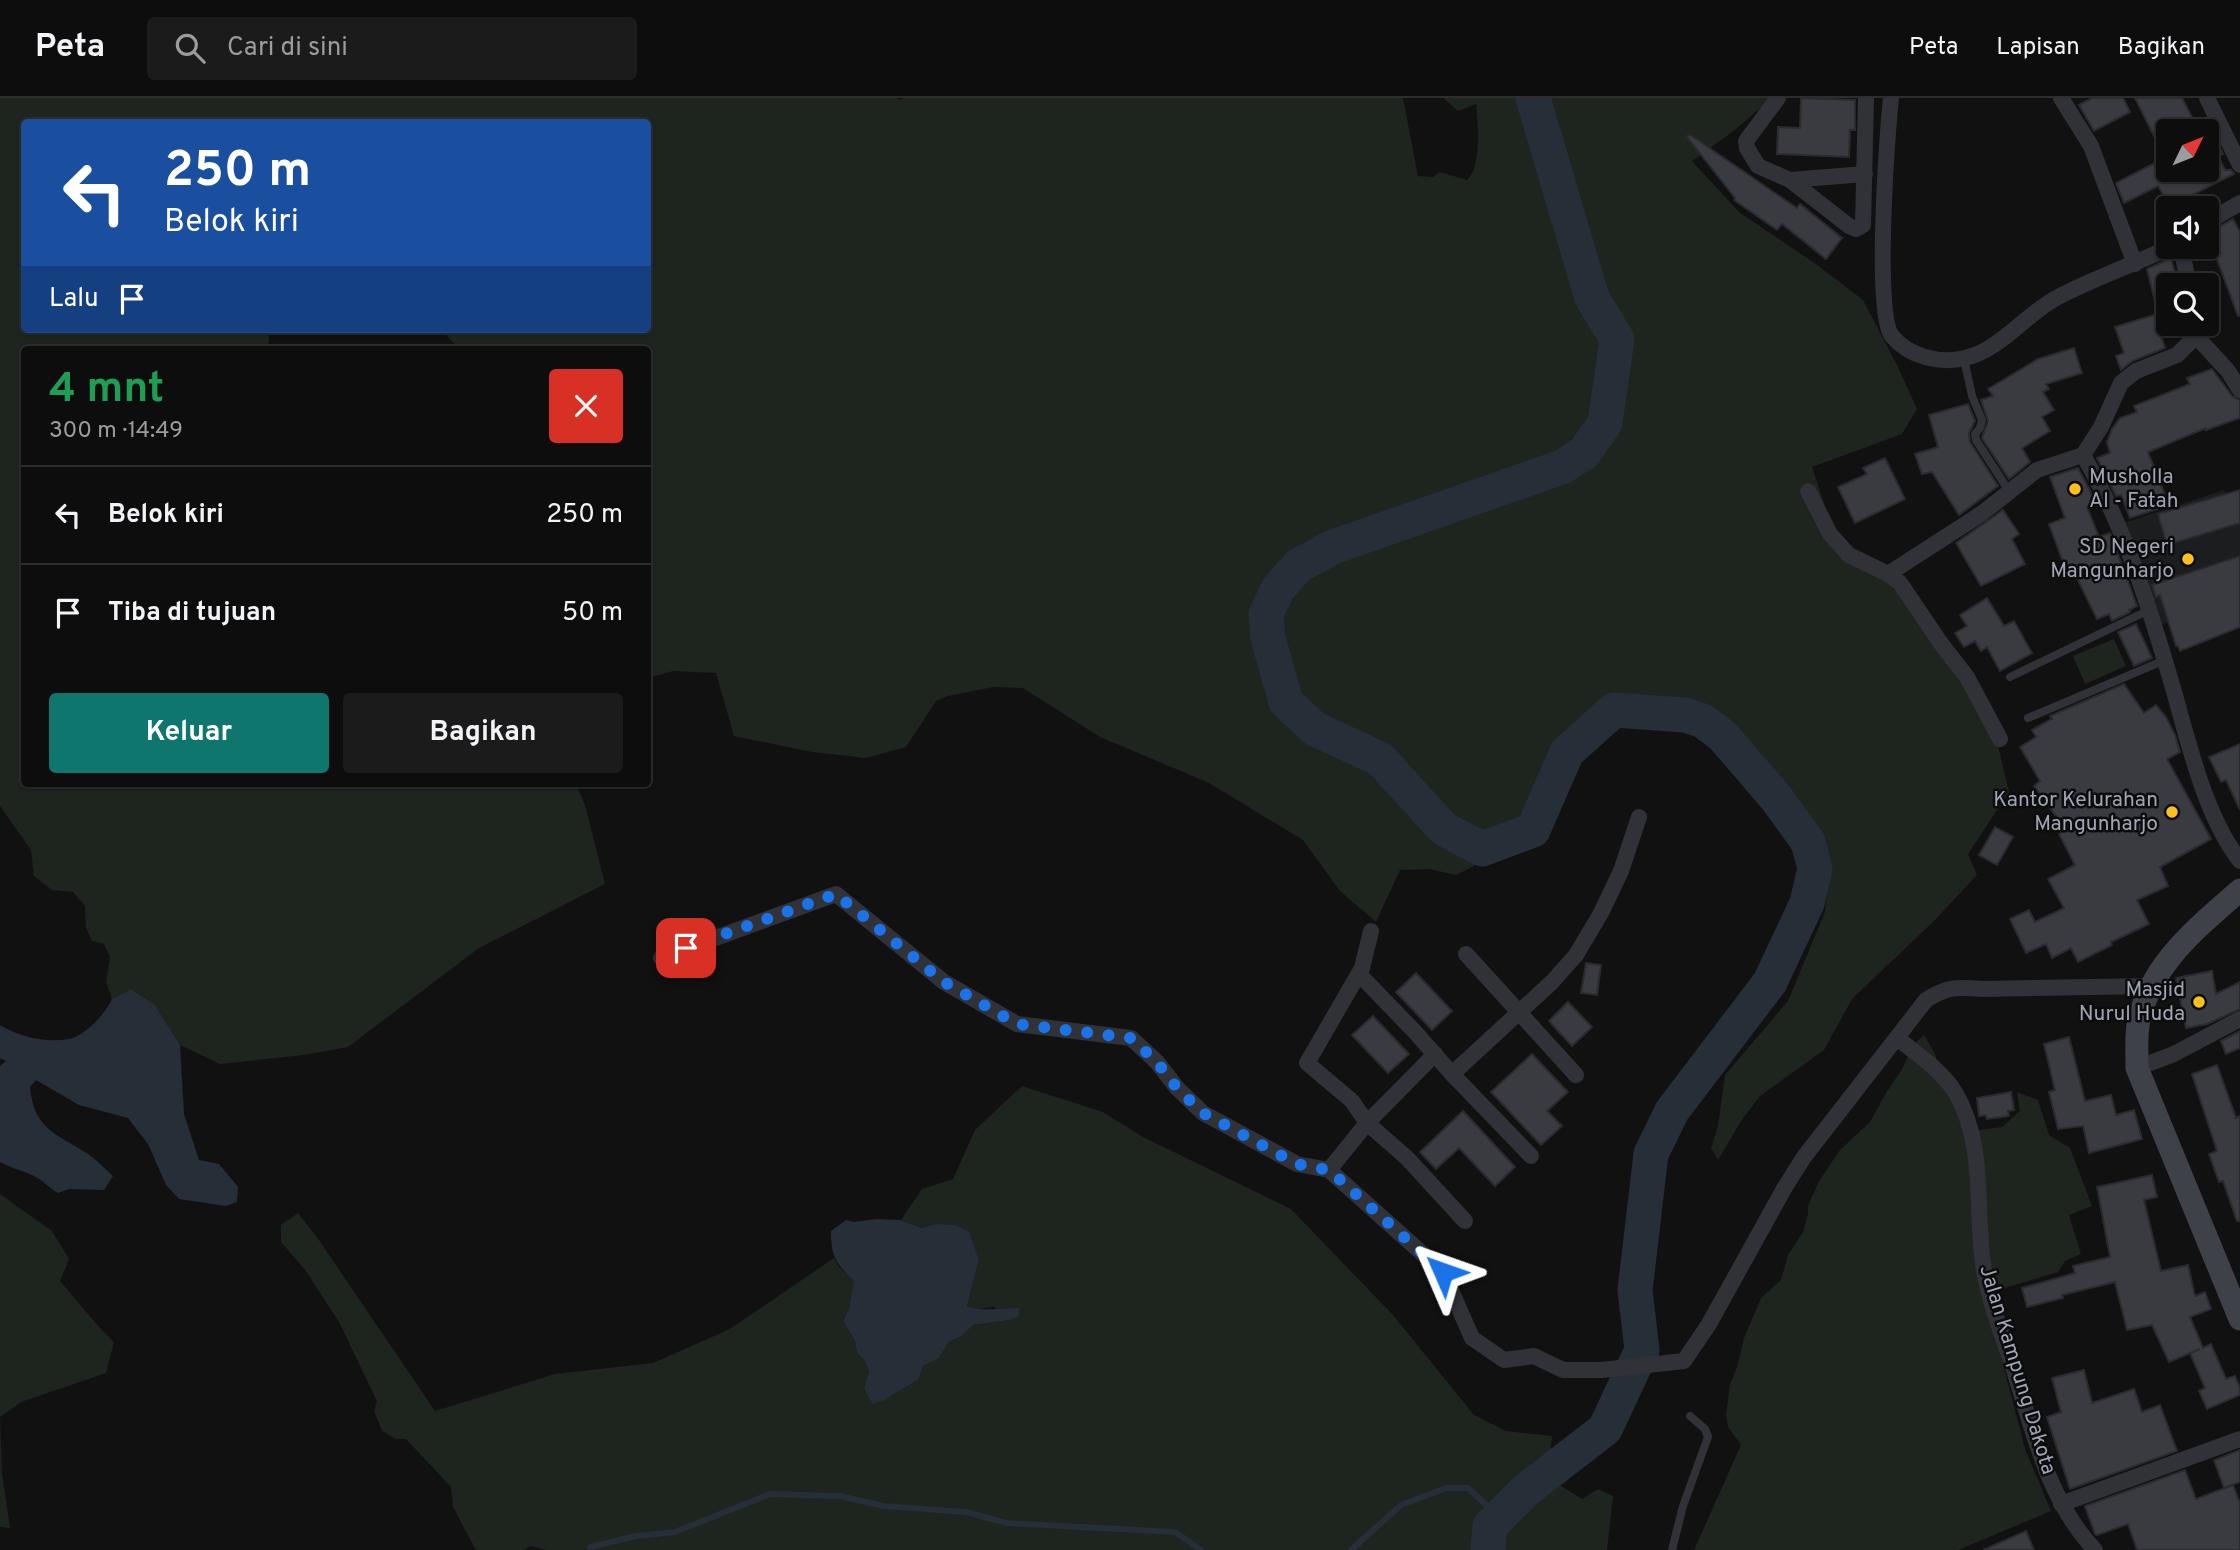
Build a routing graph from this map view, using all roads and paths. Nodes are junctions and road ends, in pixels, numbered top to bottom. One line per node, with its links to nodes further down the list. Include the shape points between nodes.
1 (1778, 98): 8 (street, via 1746,141 1747,148 1758,166)
2 (1866, 98): 7 (street)
3 (1891, 98): 15 (street, via 1883,228 1886,319 1891,335 1915,354)
4 (2061, 98): 12 (street, via 2091,146)
5 (2207, 98): 6 (street)
6 (2240, 165)
7 (1865, 174): 8 (street); 8 (street, via 1860,228 1849,226)
8 (1790, 180)
9 (2240, 203): 10 (street)
10 (2219, 215)
11 (2156, 254): 12 (street)
12 (2135, 264): 15 (street, via 2056,298 1983,352)
13 (2191, 336): 17 (street, via 2177,355 2136,370 2121,383)
14 (2201, 336): 16 (street)
15 (1964, 359): 19 (lane, via 1982,420 1976,440)
16 (2240, 390)
17 (2083, 455): 19 (street, via 2037,470); 21 (street, via 2096,476)
18 (1808, 491): 20 (street, via 1830,534 1849,555)
19 (2010, 492): 20 (street)
20 (1888, 573): 25 (street, via 1900,583 1967,677)
21 (2149, 610): 22 (street); 23 (lane)
22 (2165, 660): 24 (lane); 27 (street, via 2200,780)
23 (2010, 677)
24 (2028, 718)
25 (2000, 739)
26 (1639, 817): 34 (street, via 1621,871 1576,955)
27 (2240, 862)
28 (2240, 890): 33 (main road, via 2174,953)
29 (1371, 931): 32 (street)
30 (1466, 954): 34 (street)
31 (661, 958): 43 (street, via 836,894 944,982 1017,1024 1131,1038 1203,1113 1297,1164)
32 (1359, 974): 37 (street); 41 (street, via 1307,1063 1352,1101)
33 (2150, 986): 36 (street, via 1944,988 1927,1000); 38 (main road, via 2137,1029)
34 (1519, 1012): 39 (street); 40 (street)
35 (2240, 1019): 38 (street)
36 (1897, 1038): 43 (street, via 1804,1157 1684,1361 1563,1370 1534,1356 1504,1360 1472,1338 1443,1272); 48 (street, Jalan Kampung Dakota, via 1937,1071 1963,1109 1974,1149 1983,1265 2044,1465)
37 (1435, 1054): 39 (street); 41 (street)
38 (2137, 1068): 45 (main road)
39 (1452, 1073): 42 (street)
40 (1576, 1075)
41 (1367, 1123): 43 (street); 44 (street, via 1407,1158)
42 (1531, 1156)
43 (1329, 1170)
44 (1465, 1222)
45 (2240, 1319)
46 (1690, 1416): 49 (lane, via 1707,1437)
47 (2240, 1439): 48 (street)
48 (2061, 1504): 50 (street, Jalan Kampung Dakota)
49 (1672, 1550)
50 (2095, 1550)

